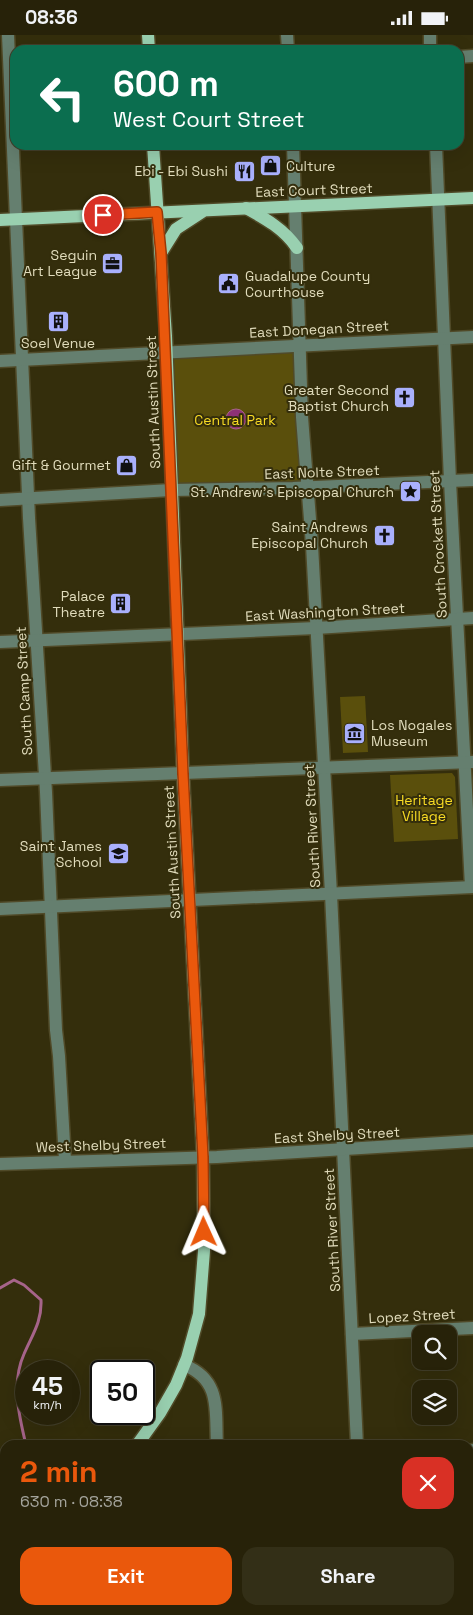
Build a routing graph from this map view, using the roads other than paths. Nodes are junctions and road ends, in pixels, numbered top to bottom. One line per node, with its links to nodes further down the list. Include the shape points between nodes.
1 (8, 35): 2 (street, South Camp Street)
2 (8, 78): 3 (street, South Camp Street)
3 (10, 113)
4 (12, 150): 14 (street, South Camp Street)
5 (153, 150): 13 (main road, South Austin Street)
6 (293, 150): 10 (street, South River Street)
7 (436, 150): 9 (street, South Crockett Street)
8 (473, 198): 9 (main road, East Court Street)
9 (439, 200): 10 (main road, East Court Street); 19 (street, South Crockett Street)
10 (296, 206): 11 (main road, East Court Street); 16 (street, South River Street)
11 (246, 208): 12 (main road, East Court Street); 16 (main road, via 277,226 290,237)
12 (205, 210): 13 (main road, East Court Street); 17 (main road, via 176,229)
13 (157, 212): 14 (main road, East Court Street); 17 (main road, South Austin Street)
14 (16, 219): 15 (main road, East Court Street); 22 (street, South Camp Street)
15 (0, 220)
16 (297, 249): 20 (street, South River Street)
17 (161, 253): 21 (main road, South Austin Street)
18 (473, 337): 19 (street, East Donegan Street)
19 (445, 339): 20 (street, East Donegan Street); 25 (street, South Crockett Street)
20 (299, 345): 21 (street, East Donegan Street); 26 (street, South River Street, via 304,466)
21 (166, 351): 22 (street, East Donegan Street); 27 (main road, South Austin Street)
22 (22, 359): 23 (street, East Donegan Street); 28 (street, South Camp Street)
23 (0, 361)
24 (473, 480): 25 (street, East Nolte Street)
25 (450, 481): 26 (street, East Nolte Street); 31 (street, South Crockett Street)
26 (308, 488): 27 (street, East Nolte Street); 32 (street, South River Street)
27 (171, 489): 28 (street, East Nolte Street); 33 (main road, South Austin Street)
28 (29, 498): 29 (street, East Nolte Street); 34 (street, South Camp Street)
29 (0, 500)
30 (473, 618): 31 (street, East Washington Street)
31 (458, 620): 32 (street, East Washington Street); 36 (street, South Crockett Street)
32 (316, 628): 33 (street, East Washington Street); 37 (street, South River Street)
33 (177, 633): 34 (street, East Washington Street); 38 (main road, South Austin Street)
34 (36, 640): 35 (street, East Washington Street); 39 (street, South Camp Street)
35 (0, 642)
36 (469, 762): 37 (street); 41 (street, South Crockett Street)
37 (324, 769): 38 (street); 42 (street, South River Street)
38 (183, 774): 39 (street); 43 (main road, South Austin Street)
39 (44, 777): 40 (street); 44 (street, South Camp Street)
40 (0, 780)
41 (472, 887): 42 (street)
42 (331, 894): 43 (street); 47 (street, South River Street)
43 (190, 901): 44 (street); 48 (main road, South Austin Street)
44 (51, 907): 45 (street); 49 (street, South Camp Street)
45 (0, 909)
46 (473, 1141): 47 (street, East Shelby Street)
47 (344, 1150): 48 (street, East Shelby Street); 52 (street, South River Street)
48 (203, 1157): 49 (street, West Shelby Street); 53 (main road, South Austin Street, via 203,1286 199,1314)
49 (65, 1160): 50 (street, West Shelby Street)
50 (0, 1164)
51 (473, 1328): 52 (street, Lopez Street)
52 (352, 1334): 56 (street, South River Street)
53 (184, 1365): 54 (main road, South Austin Street, via 160,1413); 55 (street, via 195,1369 209,1383 215,1402)
54 (140, 1440)
55 (217, 1440)
56 (356, 1440)

